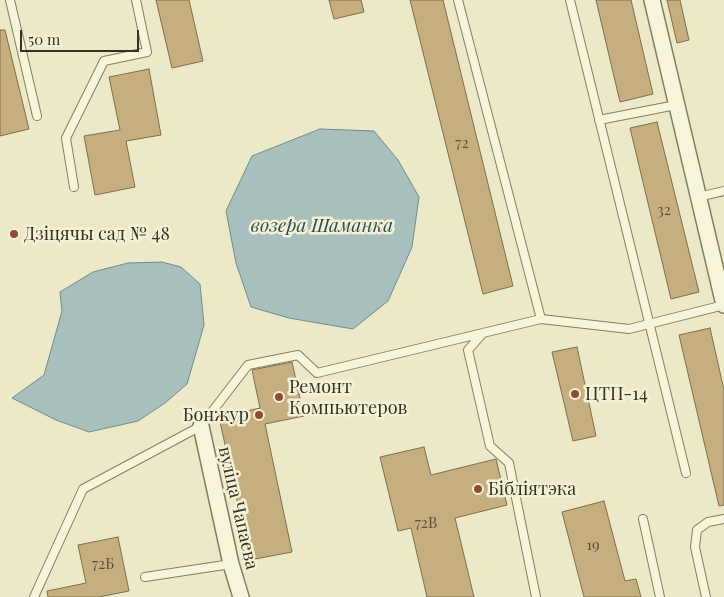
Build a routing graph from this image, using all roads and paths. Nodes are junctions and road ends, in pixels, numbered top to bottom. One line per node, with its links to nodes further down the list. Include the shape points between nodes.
1 (10, 0): 7 (lane)
2 (136, 0): 9 (lane, via 147,52 104,61 66,138)
3 (458, 0): 13 (lane)
4 (570, 0): 8 (lane)
5 (652, 0): 6 (street)
6 (676, 105): 8 (lane); 11 (street)
7 (37, 116)
8 (600, 120): 14 (lane)
9 (74, 187)
10 (724, 191): 11 (lane)
11 (698, 197): 12 (street)
12 (724, 305): 14 (lane)
13 (541, 319): 14 (lane, via 628,329); 15 (lane)
14 (650, 323): 17 (lane)
15 (484, 332): 16 (lane, via 317,373 298,354 248,365); 24 (lane, via 468,350 490,446 509,463)
16 (201, 426): 20 (street, вуліца Чапаева); 22 (lane, via 83,489)
17 (686, 473)
18 (724, 519): 26 (lane, via 708,522 697,530 695,547)
19 (643, 520): 25 (lane)
20 (231, 564): 21 (lane); 23 (street, вуліца Чапаева)
21 (145, 577)
22 (34, 597)
23 (241, 597)
24 (536, 597)
25 (660, 597)
26 (706, 597)

